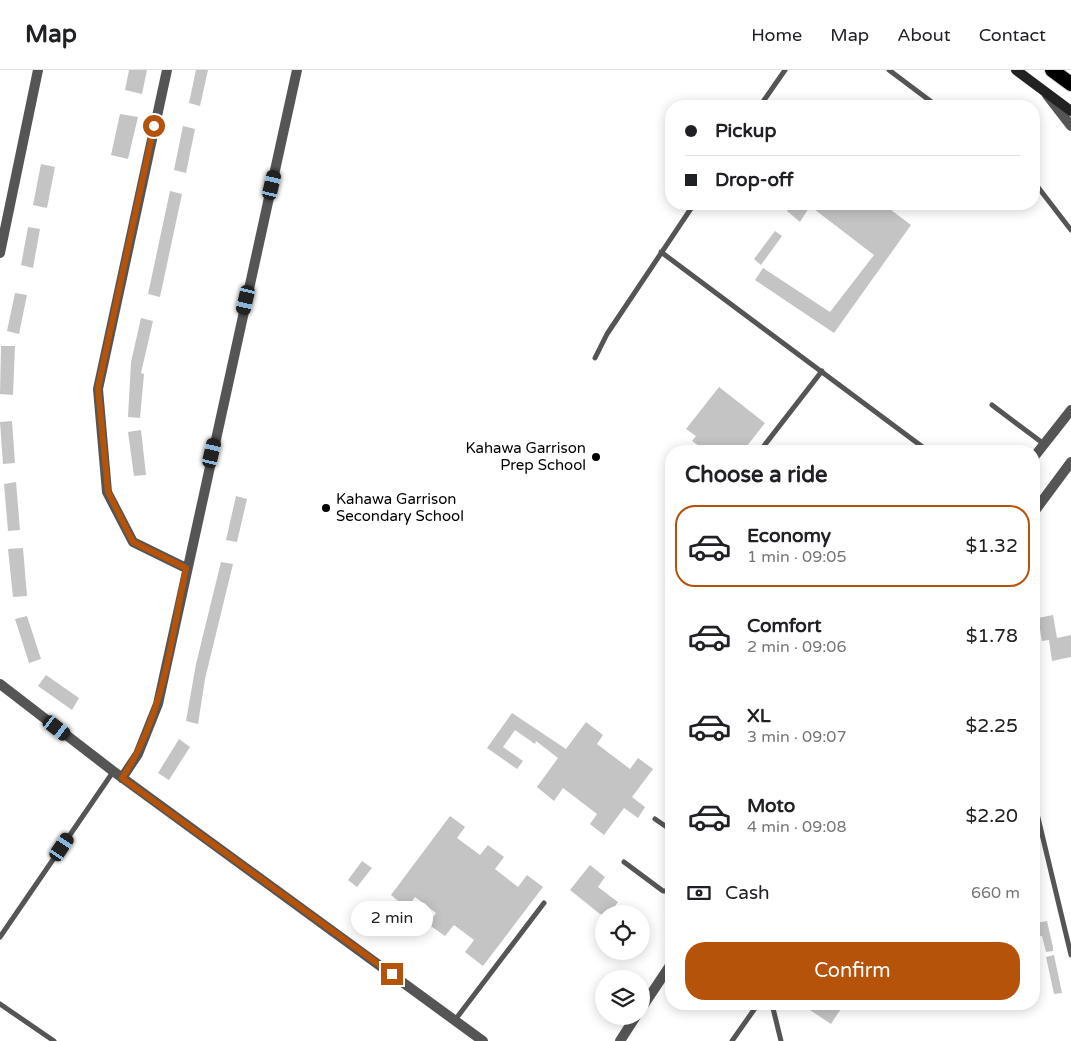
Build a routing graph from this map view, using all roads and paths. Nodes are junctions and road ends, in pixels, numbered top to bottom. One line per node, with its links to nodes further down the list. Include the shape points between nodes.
1 (38, 70): 18 (street)
2 (167, 70): 29 (street, via 98,388 108,492 133,542)
3 (297, 70): 29 (street)
4 (785, 70): 10 (lane)
5 (889, 70): 11 (lane)
6 (1016, 70): 9 (main road)
7 (1052, 70): 8 (highway)
8 (1071, 84)
9 (1043, 90): 12 (main road); 13 (street)
10 (764, 100)
11 (929, 100)
12 (1071, 111)
13 (1071, 126)
14 (1040, 190): 16 (lane)
15 (690, 210): 17 (lane)
16 (1071, 230)
17 (661, 252): 19 (lane); 20 (lane)
18 (0, 253)
19 (595, 358)
20 (822, 371): 24 (lane); 25 (lane)
21 (992, 405): 23 (lane)
22 (1071, 410): 23 (street)
23 (1044, 444): 26 (street)
24 (765, 445)
25 (920, 445)
26 (1040, 449)
27 (1071, 462): 28 (street)
28 (1040, 504)
29 (186, 568): 32 (street, via 158,704 138,754)
30 (0, 684): 31 (street)
31 (114, 771): 32 (street); 39 (lane)
32 (122, 778): 46 (street)
33 (655, 818): 34 (lane)
34 (665, 826)
35 (1040, 826): 40 (lane)
36 (624, 862): 37 (lane)
37 (665, 891)
38 (544, 903): 46 (lane)
39 (0, 937)
40 (1071, 955)
41 (665, 973): 42 (street)
42 (650, 996)
43 (0, 1004): 48 (lane)
44 (754, 1010): 52 (lane)
45 (773, 1010): 53 (lane)
46 (455, 1021): 50 (street)
47 (630, 1025): 51 (street)
48 (45, 1038): 49 (lane)
49 (54, 1041)
50 (483, 1041)
51 (620, 1041)
52 (732, 1041)
53 (781, 1041)

